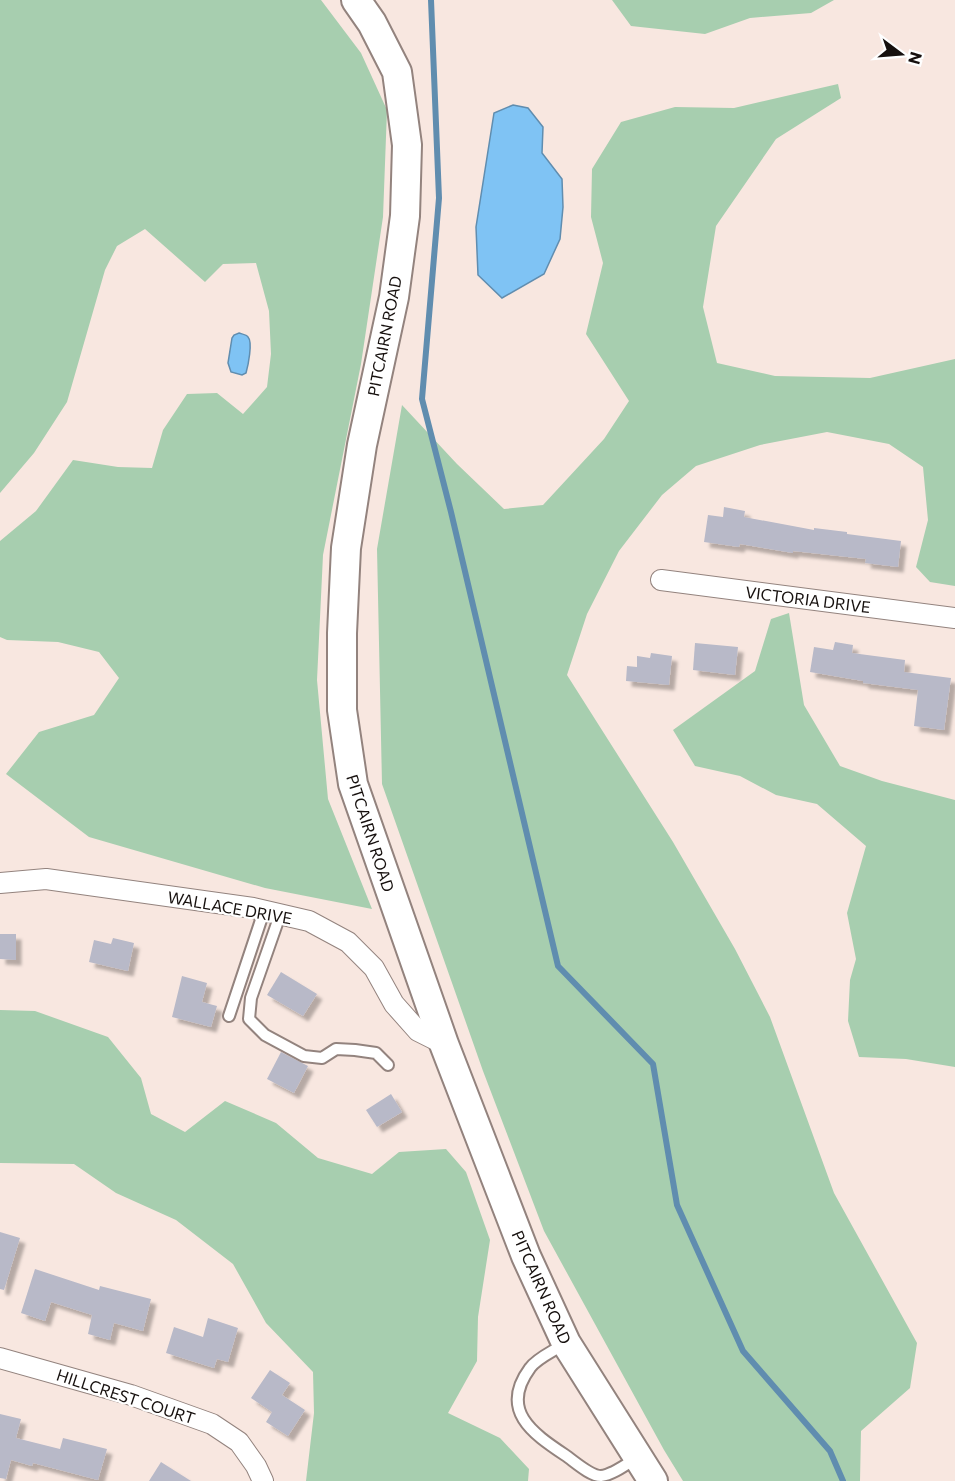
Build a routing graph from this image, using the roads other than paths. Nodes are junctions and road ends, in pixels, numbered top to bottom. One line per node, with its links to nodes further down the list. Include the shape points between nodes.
1 (356, 0): 7 (street, PITCAIRN ROAD, via 397,72 407,145 405,216 394,297 362,445 346,548 342,710 353,784)
2 (661, 580): 3 (street, VICTORIA DRIVE)
3 (955, 618)
4 (0, 883): 5 (street, WALLACE DRIVE, via 46,879)
5 (272, 913): 6 (lane); 7 (street, WALLACE DRIVE, via 309,921 348,942 374,968 394,1004 418,1031); 8 (lane, via 249,1019 265,1035 304,1056 321,1058 336,1049 355,1050 376,1053)
6 (229, 1016)
7 (444, 1044): 9 (street, PITCAIRN ROAD, via 526,1256)
8 (388, 1065)
9 (566, 1343): 11 (street, PITCAIRN ROAD); 11 (lane, via 531,1366 520,1389 517,1408 523,1420 541,1439 595,1475 608,1474)
10 (0, 1358): 12 (street, HILLCREST COURT, via 131,1395 212,1424 239,1442)
11 (638, 1457): 13 (street, PITCAIRN ROAD)
12 (263, 1481)
13 (653, 1481)

